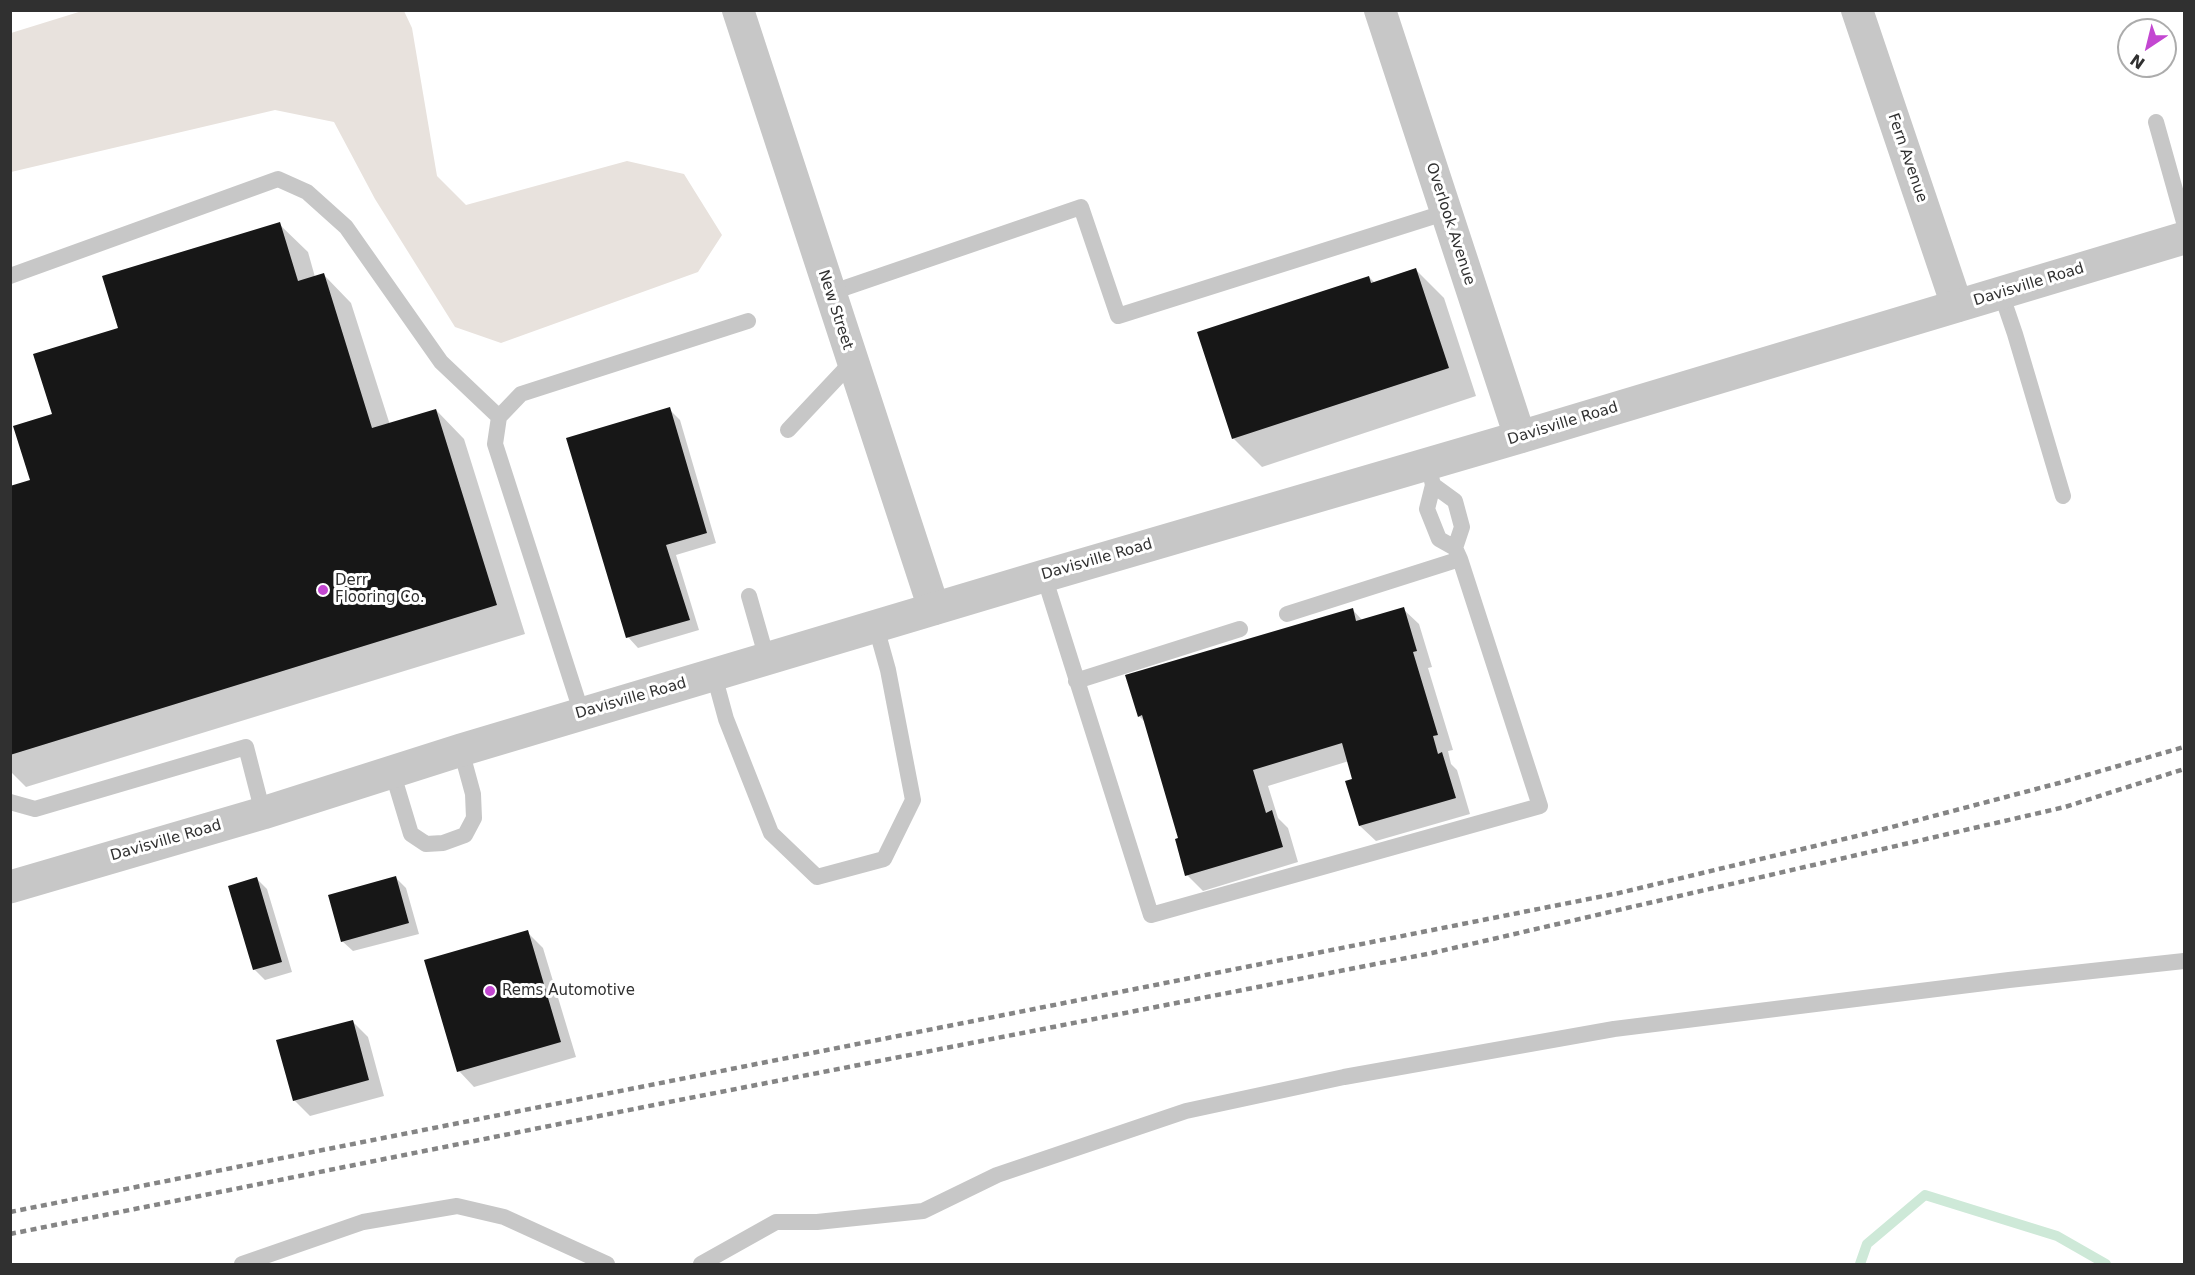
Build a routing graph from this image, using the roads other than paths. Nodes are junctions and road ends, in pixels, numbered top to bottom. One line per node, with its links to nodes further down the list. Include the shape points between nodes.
1 (738, 10): 9 (street, New Street)
2 (1380, 10): 5 (street, Overlook Avenue)
3 (1857, 10): 11 (street, Fern Avenue)
4 (2156, 122): 6 (lane)
5 (1447, 212): 9 (lane, via 1118,316 1081,207); 16 (street, Overlook Avenue)
6 (2184, 222)
7 (2184, 238): 10 (street, Davisville Road)
8 (10, 276): 14 (lane, via 279,179 307,192 346,227 441,362)
9 (830, 293): 13 (street, New Street)
10 (2001, 293): 11 (street, Davisville Road); 18 (lane)
11 (1957, 306): 16 (street, Davisville Road)
12 (748, 321): 14 (lane, via 521,394)
13 (852, 362): 15 (lane); 22 (street, New Street)
14 (499, 417): 29 (lane, via 495,444)
15 (788, 429)
16 (1520, 437): 17 (street, Davisville Road)
17 (1431, 474): 19 (lane, via 1455,501 1462,527); 19 (lane, via 1427,509 1439,539); 20 (street, Davisville Road)
18 (2063, 496)
19 (1458, 554): 23 (lane); 28 (lane, via 1540,806 1151,915)
20 (1044, 576): 22 (street, Davisville Road); 28 (lane)
21 (749, 596): 26 (lane)
22 (934, 609): 24 (street, Davisville Road)
23 (1287, 614)
24 (876, 627): 26 (street, Davisville Road); 27 (lane, via 913,800 884,859 817,877 771,833 726,719)
25 (1240, 629): 28 (lane)
26 (767, 659): 27 (street, Davisville Road)
27 (714, 675): 29 (street, Davisville Road)
28 (1076, 681)
29 (582, 714): 30 (street, Davisville Road)
30 (461, 750): 31 (street, Davisville Road); 31 (lane, via 473,794 474,818 465,835 443,843 426,844 411,834)
31 (392, 771): 33 (street, Davisville Road)
32 (10, 802): 33 (lane, via 35,809 246,747)
33 (263, 813): 34 (street, Davisville Road)
34 (10, 887)
35 (2184, 961): 38 (lane, via 1614,1029 1344,1077 1186,1111 997,1175 923,1210 817,1222 776,1222)
36 (242, 1264): 37 (lane, via 363,1222 457,1206 504,1216)
37 (607, 1264)
38 (701, 1264)

